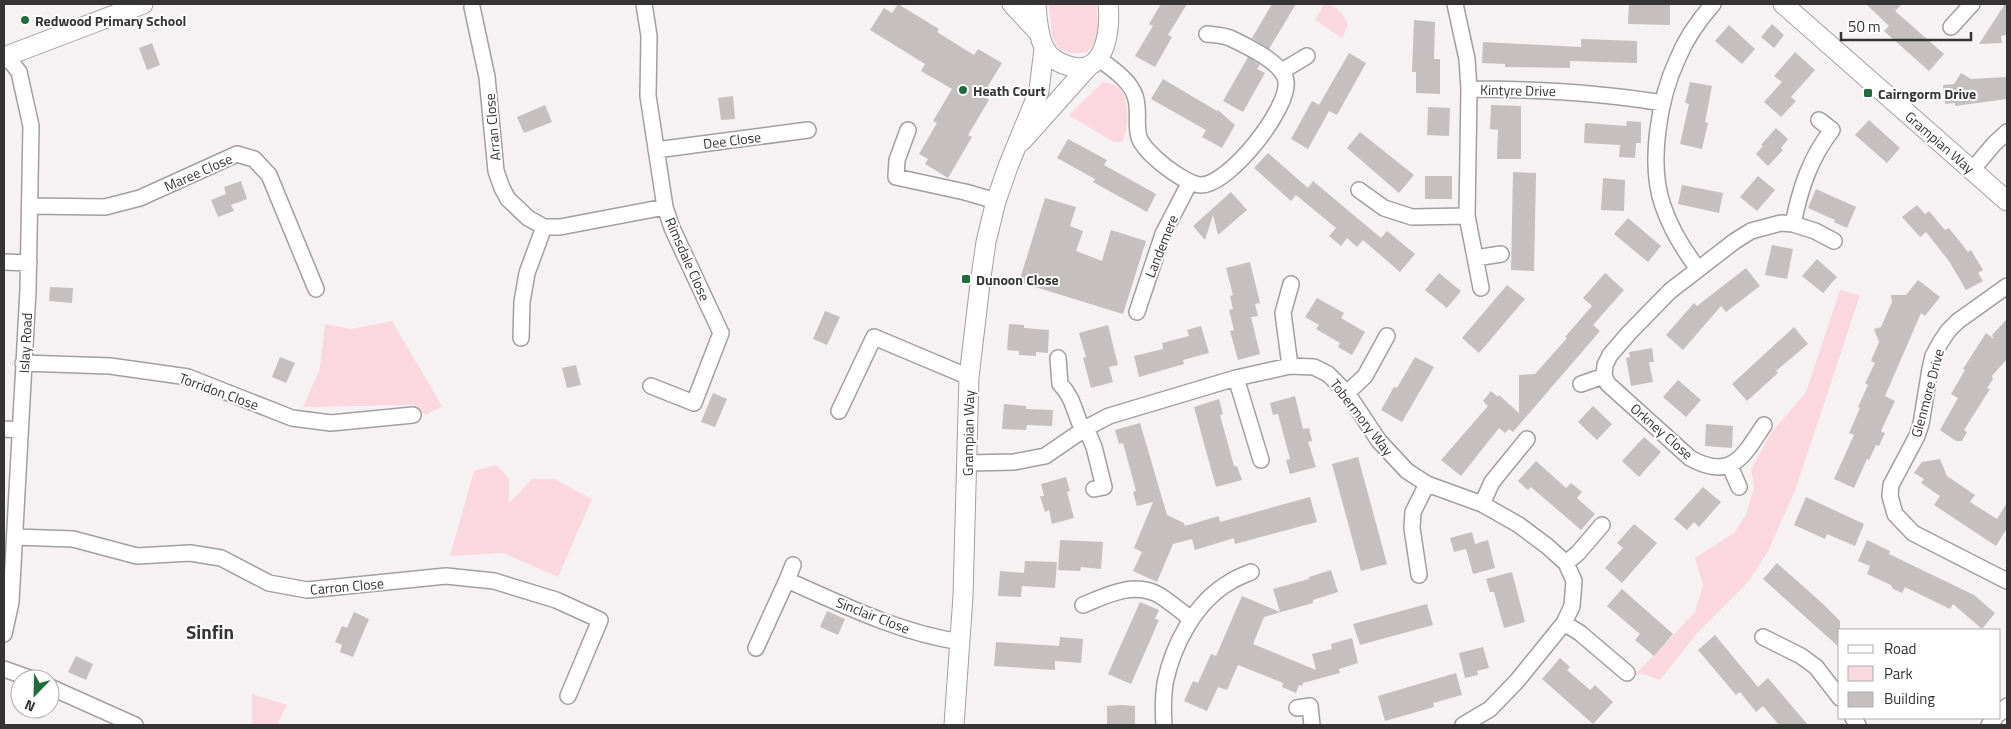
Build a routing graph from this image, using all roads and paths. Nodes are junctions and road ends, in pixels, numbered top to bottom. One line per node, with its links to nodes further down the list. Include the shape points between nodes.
1 (143, 4): 15 (street)
2 (644, 4): 25 (street, Rimsdale Close, via 649,36 648,96)
3 (1012, 4): 13 (street)
4 (1036, 4): 13 (street, Grampian Way)
5 (1455, 4): 18 (street, via 1467,59)
6 (1783, 4): 26 (street, Grampian Way)
7 (1972, 4): 11 (street)
8 (1109, 5): 16 (street, Grampian Way, via 1105,48)
9 (1705, 6): 19 (street, via 1678,57)
10 (472, 7): 35 (street, Arran Close, via 487,77 496,171 508,199 528,218)
11 (1951, 27)
12 (1207, 34): 17 (street, via 1229,38 1268,59)
13 (1042, 42): 16 (street, via 1051,58 1071,68); 24 (street, Grampian Way, via 1038,91)
14 (1307, 56): 17 (street)
15 (4, 58): 31 (street, Islay Road, via 19,72 30,126)
16 (1093, 62): 24 (street, Grampian Way); 27 (street, via 1126,82 1135,95 1136,126 1141,143)
17 (1282, 71): 27 (street, via 1286,81 1285,93 1248,153 1216,180 1202,185)
18 (1469, 89): 19 (street, Kintyre Drive, via 1556,90); 33 (street, Kintyre Drive)
19 (1663, 102): 41 (street, via 1657,155 1658,187 1672,228)
20 (1819, 120): 34 (street, via 1832,130 1821,144 1806,175)
21 (808, 130): 25 (street, Dee Close)
22 (908, 130): 30 (street, via 897,160 896,177)
23 (2007, 132): 26 (street)
24 (1017, 146): 30 (street, Grampian Way)
25 (656, 150): 32 (street, Rimsdale Close)
26 (1972, 170): 29 (street, Grampian Way)
27 (1190, 182): 46 (street, Landemere, via 1163,234)
28 (1359, 190): 33 (street, via 1384,208 1412,217)
29 (2007, 200)
30 (996, 201): 53 (street, Grampian Way, via 986,242)
31 (30, 206): 40 (street, Islay Road); 45 (street, Maree Close, via 105,207 140,198 237,154 254,159 269,175)
32 (666, 207): 35 (street, via 560,227); 56 (street, Rimsdale Close, via 672,228 721,333 694,403)
33 (1467, 216): 38 (street, Kintyre Drive)
34 (1793, 224): 36 (street); 41 (street, via 1781,223 1751,231)
35 (544, 226): 48 (street, via 527,273)
36 (1834, 241)
37 (1501, 254): 38 (street)
38 (1476, 258): 44 (street, Kintyre Drive)
39 (4, 262): 40 (street)
40 (29, 263): 50 (street, Islay Road)
41 (1698, 269): 52 (street, via 1629,333 1610,355)
42 (1291, 284): 51 (street, via 1283,313)
43 (2007, 286): 79 (street, Glenmore Drive, via 1958,320 1940,343 1933,356 1921,424 1891,485 1890,496 1895,514 1913,533)
44 (1481, 288)
45 (316, 289)
46 (1137, 312)
47 (1387, 336): 57 (street, via 1365,376)
48 (520, 338)
49 (1058, 358): 62 (street, via 1060,384 1070,394 1076,416)
50 (23, 363): 59 (street, Torridon Close, via 110,366 188,377 292,418 332,423); 63 (street, Islay Road)
51 (1290, 366): 54 (street, Tobermory Way); 57 (street, Tobermory Way, via 1314,367 1328,374)
52 (1604, 376): 55 (street); 67 (street, Orkney Close, via 1608,384 1690,458 1703,465)
53 (969, 377): 58 (street, via 875,332); 66 (street, Grampian Way)
54 (1236, 378): 62 (street, Tobermory Way, via 1108,416); 65 (street)
55 (1581, 384)
56 (651, 386)
57 (1347, 393): 68 (street, Tobermory Way, via 1379,441 1407,471)
58 (839, 411)
59 (413, 416)
60 (1764, 425): 67 (street, via 1743,456)
61 (4, 429): 63 (street)
62 (1085, 429): 66 (street, Tobermory Way, via 1046,456 1014,462); 70 (street, via 1094,447 1104,487)
63 (20, 430): 73 (street, Islay Road)
64 (1527, 439): 71 (street, via 1492,482)
65 (1261, 460)
66 (968, 463): 85 (street, Grampian Way)
67 (1730, 466): 69 (street)
68 (1427, 484): 71 (street, Tobermory Way); 77 (street, via 1413,512 1412,528)
69 (1739, 487)
70 (1094, 489)
71 (1482, 504): 74 (street, Tobermory Way, via 1519,525)
72 (1602, 525): 74 (street)
73 (15, 537): 83 (street, Islay Road, via 11,602); 90 (street, Carron Close, via 73,539 137,556 190,553 221,558 270,583 307,590 446,576 494,581 556,600 600,620)
74 (1566, 563): 82 (street, Tobermory Way, via 1574,581 1574,594)
75 (793, 565): 78 (street)
76 (1251, 572): 81 (street, via 1230,582)
77 (1419, 575)
78 (787, 580): 85 (street, Sinclair Close, via 894,625); 86 (street)
79 (2007, 581)
80 (1083, 605): 81 (street, via 1128,589 1143,590 1158,594)
81 (1191, 619): 94 (street, via 1165,683)
82 (1564, 623): 87 (street); 96 (street, Tobermory Way, via 1490,709)
83 (4, 634)
84 (1763, 637): 89 (street, via 1816,667)
85 (961, 642): 93 (street, Grampian Way)
86 (756, 648)
87 (1627, 673)
88 (60, 691): 92 (street)
89 (1838, 695)
90 (568, 696)
91 (1297, 708): 95 (street, via 1310,706)
92 (135, 725)
93 (954, 725)
94 (1164, 725)
95 (1312, 725)
96 (1463, 725)

